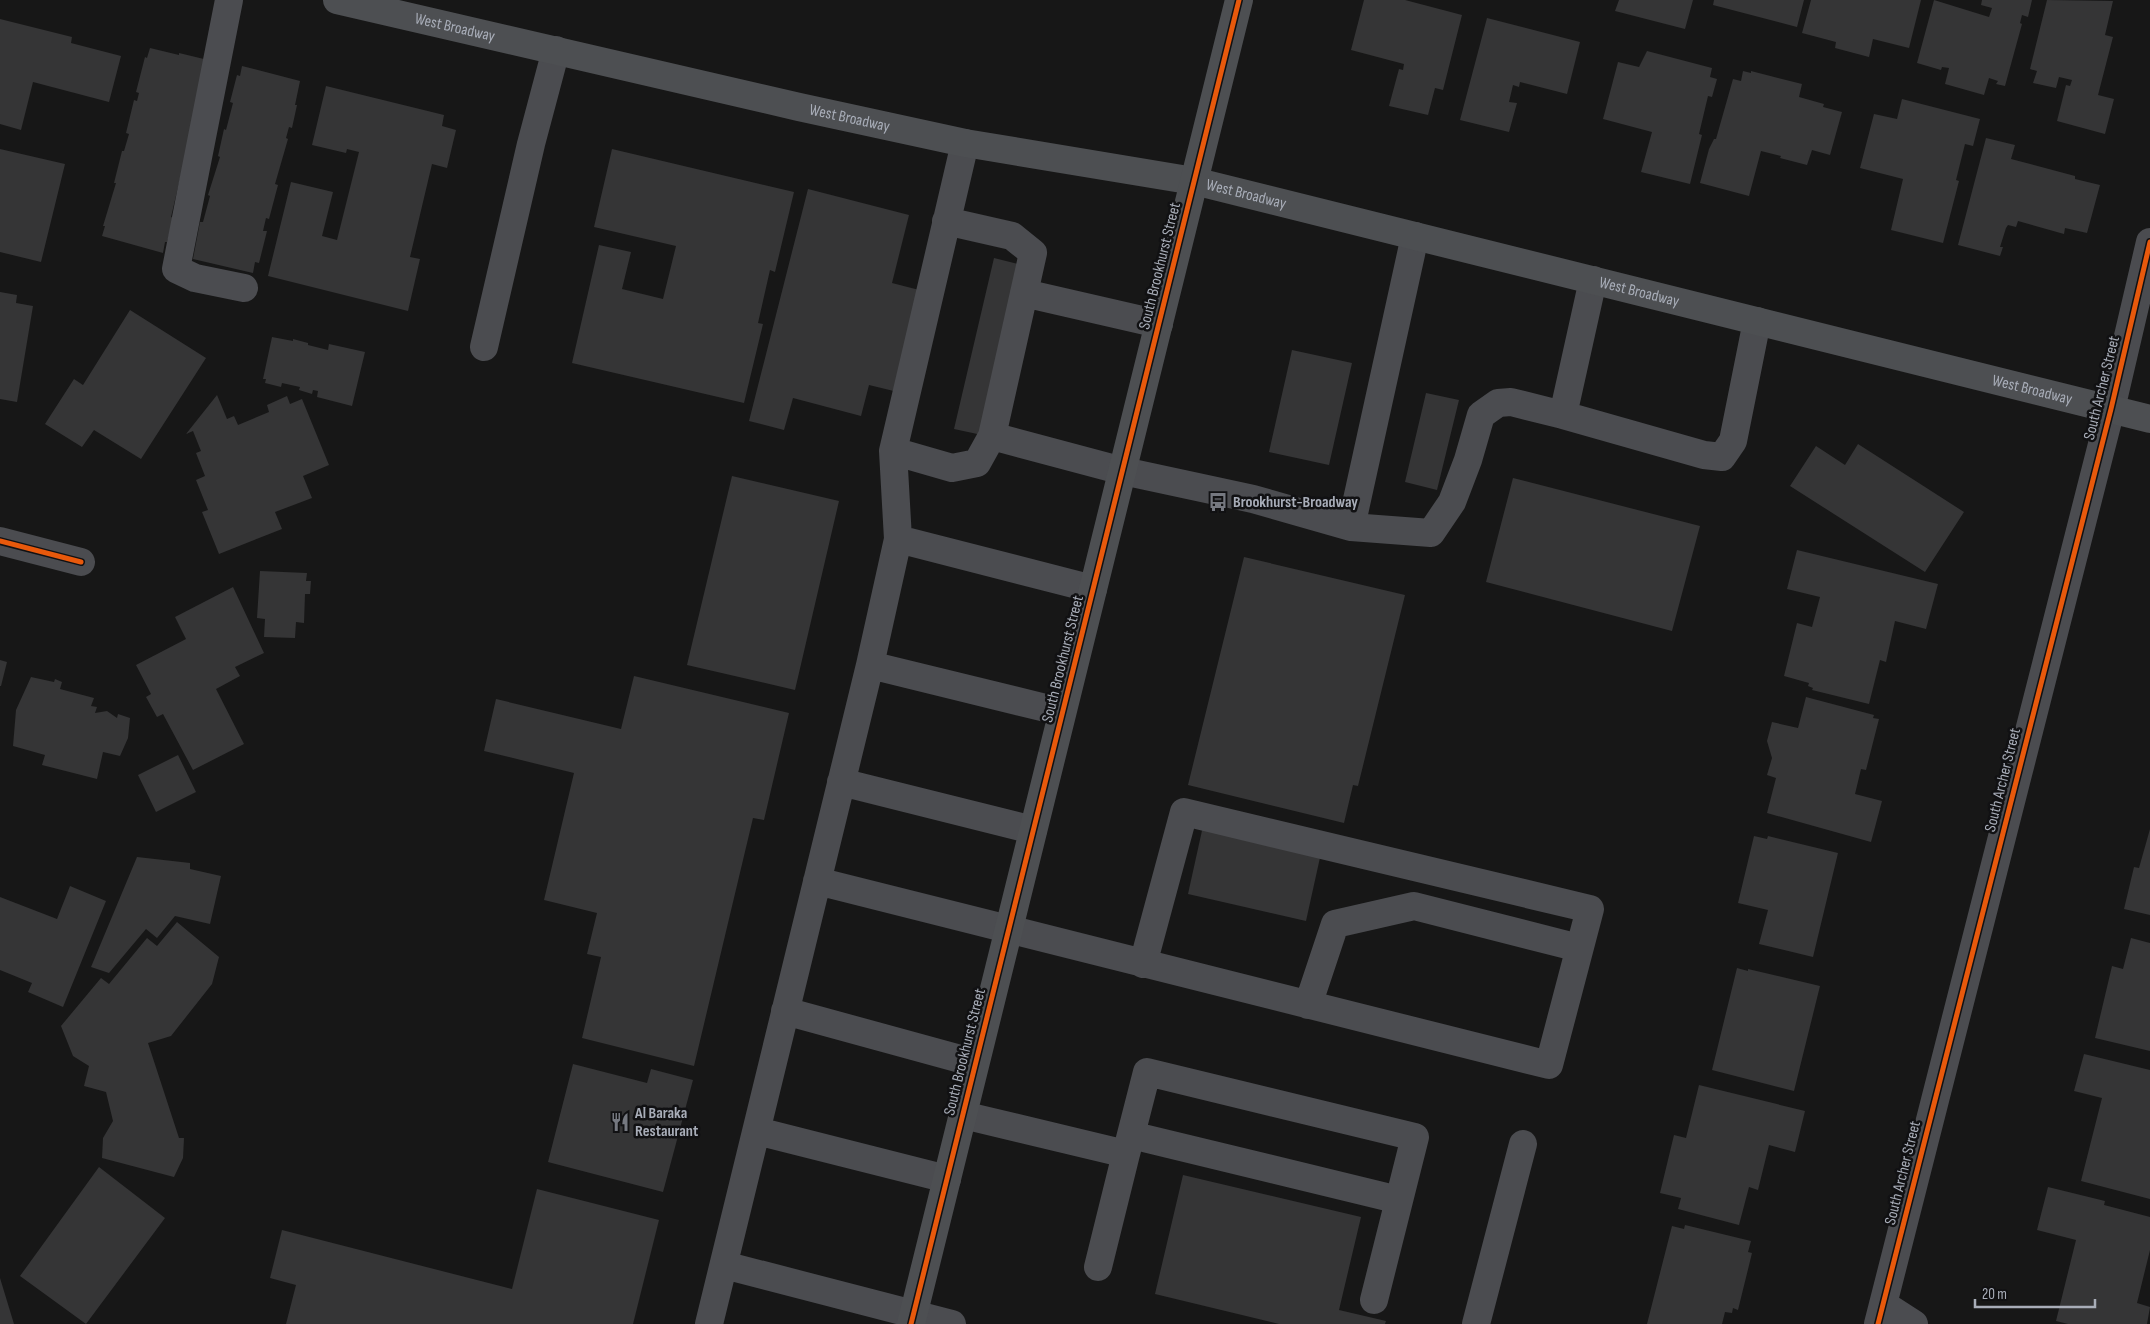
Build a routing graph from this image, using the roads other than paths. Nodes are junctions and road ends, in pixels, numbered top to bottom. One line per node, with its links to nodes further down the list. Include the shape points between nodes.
1 (228, 0): 11 (street, via 176,269 195,278)
2 (337, 0): 4 (main road, West Broadway)
3 (1239, 0): 6 (main road, South Brookhurst Street)
4 (556, 50): 5 (main road, West Broadway); 15 (street)
5 (964, 143): 6 (main road, West Broadway); 7 (street)
6 (1194, 181): 8 (main road, West Broadway); 14 (main road, South Brookhurst Street)
7 (946, 221): 12 (street, via 1012,236 1033,253); 20 (street)
8 (1415, 236): 10 (main road, West Broadway); 22 (street)
9 (2150, 242): 16 (street, South Archer Street)
10 (1593, 280): 13 (main road, West Broadway); 17 (street)
11 (244, 288)
12 (1024, 293): 14 (street); 19 (street)
13 (1757, 321): 16 (main road, West Broadway); 17 (street, via 1733,441 1722,457 1704,455)
14 (1158, 324): 21 (main road, South Brookhurst Street)
15 (484, 347)
16 (2111, 409): 18 (main road, West Broadway); 47 (street, South Archer Street)
17 (1563, 415): 22 (street, via 1511,402 1498,403 1481,415 1452,502 1431,533)
18 (2150, 419)
19 (992, 436): 20 (street, via 978,463 952,468); 21 (street)
20 (893, 451): 23 (street)
21 (1122, 471): 22 (street, via 1253,499); 26 (main road, South Brookhurst Street)
22 (1351, 527)
23 (898, 539): 26 (street); 27 (street)
24 (0, 541): 25 (street)
25 (81, 562)
26 (1093, 589): 28 (main road, South Brookhurst Street)
27 (870, 665): 28 (street); 29 (street)
28 (1062, 712): 30 (main road, South Brookhurst Street)
29 (841, 782): 30 (street); 31 (street)
30 (1033, 830): 32 (main road, South Brookhurst Street)
31 (817, 881): 32 (street); 36 (street)
32 (1009, 930): 34 (street); 37 (main road, South Brookhurst Street)
33 (1579, 948): 34 (street, via 1590,909 1184,812); 35 (street, via 1414,906 1335,924); 35 (street, via 1549,1065)
34 (1143, 964): 35 (street)
35 (1308, 1005)
36 (785, 1011): 37 (street); 39 (street)
37 (976, 1063): 38 (main road, South Brookhurst Street)
38 (963, 1115): 41 (street); 42 (main road, South Brookhurst Street)
39 (756, 1131): 42 (street); 44 (street)
40 (1523, 1144): 51 (street)
41 (1129, 1145): 43 (street); 43 (street, via 1147,1072 1415,1137); 45 (street)
42 (947, 1179): 48 (main road, South Brookhurst Street)
43 (1399, 1200): 46 (street)
44 (724, 1264): 48 (street); 49 (street)
45 (1098, 1267)
46 (1374, 1300)
47 (1880, 1314): 52 (street)
48 (912, 1319): 50 (street)
49 (709, 1324)
50 (952, 1324)
51 (1476, 1324)
52 (1914, 1324)

